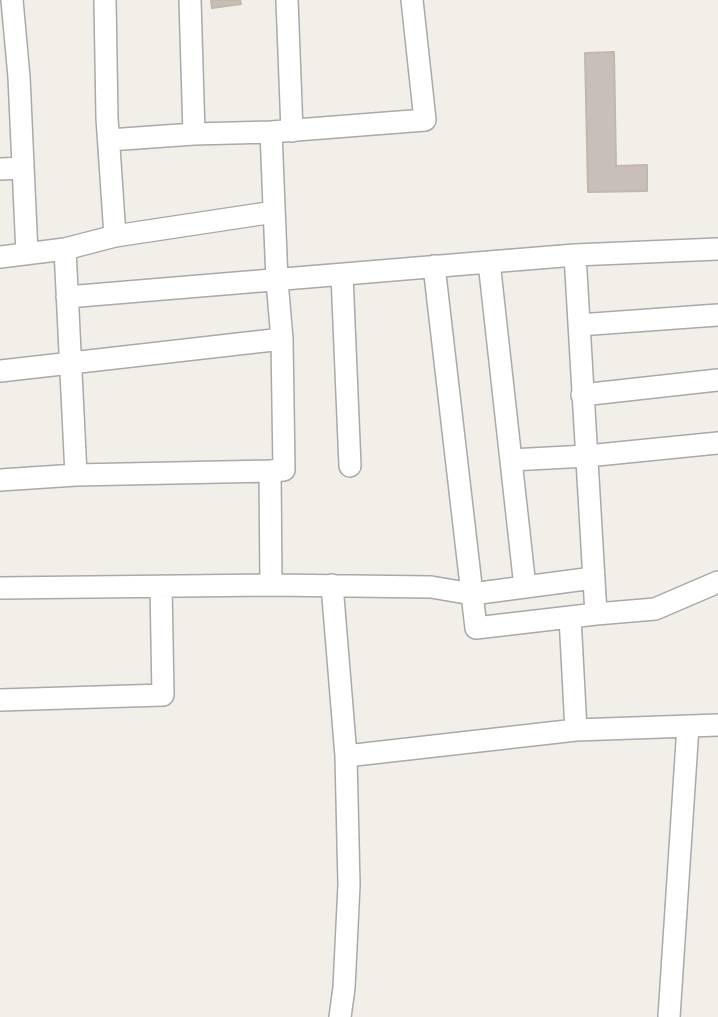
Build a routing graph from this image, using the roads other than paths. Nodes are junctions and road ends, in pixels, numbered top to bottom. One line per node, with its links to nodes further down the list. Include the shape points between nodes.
1 (12, 0): 6 (street)
2 (105, 0): 9 (street)
3 (190, 0): 8 (street)
4 (287, 0): 7 (street)
5 (412, 0): 7 (street, via 425,120)
6 (9, 77): 10 (street)
7 (282, 131): 8 (street); 12 (street)
8 (194, 134): 9 (street)
9 (109, 140): 13 (street)
10 (22, 167): 11 (street); 16 (street)
11 (0, 169)
12 (274, 212): 13 (street); 22 (street)
13 (115, 236): 14 (street)
14 (65, 248): 16 (street); 23 (street)
15 (718, 249): 17 (street)
16 (27, 254): 18 (street)
17 (575, 255): 19 (street); 25 (street)
18 (0, 257)
19 (489, 262): 20 (street); 33 (street)
20 (434, 266): 21 (street); 45 (street)
21 (342, 275): 22 (street); 34 (street)
22 (277, 281): 23 (street); 26 (street)
23 (67, 297): 27 (street)
24 (718, 315): 25 (street)
25 (579, 325): 30 (street)
26 (282, 340): 27 (street); 35 (street, via 284,470)
27 (70, 363): 28 (street); 36 (street)
28 (0, 371)
29 (718, 380): 30 (street)
30 (582, 395): 32 (street)
31 (718, 443): 32 (street)
32 (587, 456): 33 (street); 38 (street)
33 (510, 460): 43 (street)
34 (350, 466)
35 (270, 471): 36 (street); 40 (street)
36 (76, 475): 37 (street)
37 (0, 480)
38 (593, 578): 43 (street); 46 (street)
39 (718, 582): 46 (street, via 655,609)
40 (271, 585): 41 (street); 42 (street)
41 (332, 585): 45 (street, via 431,587); 52 (street)
42 (161, 586): 44 (street); 48 (street, via 163,695)
43 (525, 587): 45 (street)
44 (0, 588)
45 (472, 594): 47 (street, via 476,628)
46 (596, 614): 47 (street)
47 (570, 617): 51 (street)
48 (0, 700)
49 (718, 725): 50 (street)
50 (688, 726): 51 (street); 54 (street)
51 (576, 730): 52 (street)
52 (346, 756): 53 (street, via 349,885)
53 (340, 1017)
54 (669, 1017)

